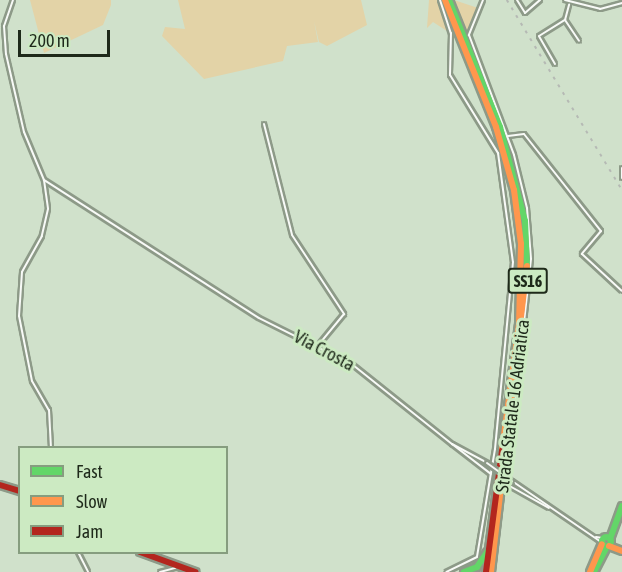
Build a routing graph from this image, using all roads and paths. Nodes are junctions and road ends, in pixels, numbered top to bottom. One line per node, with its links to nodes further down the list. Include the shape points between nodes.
1 (13, 0): 17 (street, via 4,26 6,54 24,132)
2 (440, 0): 22 (street, via 451,33 450,75 498,153 511,231 512,307)
3 (447, 0): 28 (main road, Strada Statale 16 Adriatica / SS16, via 496,127 514,190 521,244 519,324); 38 (main road, Strada Statale 16 Adriatica / SS16, via 500,127 525,220 528,289)
4 (483, 0): 14 (street, via 470,34)
5 (517, 0): 6 (street, via 525,13)
6 (540, 0)
7 (565, 0): 9 (street)
8 (622, 3): 9 (street, via 608,10)
9 (569, 5): 10 (street)
10 (565, 20): 11 (street); 12 (street, via 539,36)
11 (579, 41)
12 (555, 64)
13 (264, 124): 19 (street, via 292,235 344,314)
14 (508, 136): 18 (street, via 524,134 601,231 582,254); 26 (street, via 527,208 531,259 506,484)
15 (621, 169): 16 (street)
16 (622, 178)
17 (45, 180): 19 (street, Via Crosta, via 259,318); 21 (street, via 48,209 42,236 22,272 19,316 32,381 49,410)
18 (622, 291)
19 (316, 348): 20 (street, Via Crosta, via 353,365)
20 (452, 444): 22 (street, via 461,456); 26 (street, Via Crosta, bridge, via 487,463)
21 (51, 446)
22 (492, 474): 36 (street, via 477,557)
23 (0, 485): 24 (main road)
24 (18, 490)
25 (622, 506): 27 (main road)
26 (549, 508): 27 (street, Via Crosta)
27 (605, 541): 29 (main road); 39 (main road)
28 (489, 549): 37 (main road, via 477,567); 38 (main road, Strada Statale 16 Adriatica / SS16)
29 (622, 550)
30 (79, 554): 33 (street)
31 (144, 554): 32 (main road)
32 (176, 568): 34 (street); 35 (main road)
33 (88, 572)
34 (160, 572)
35 (195, 572)
36 (446, 572)
37 (464, 572)
38 (489, 572)
39 (592, 572)

